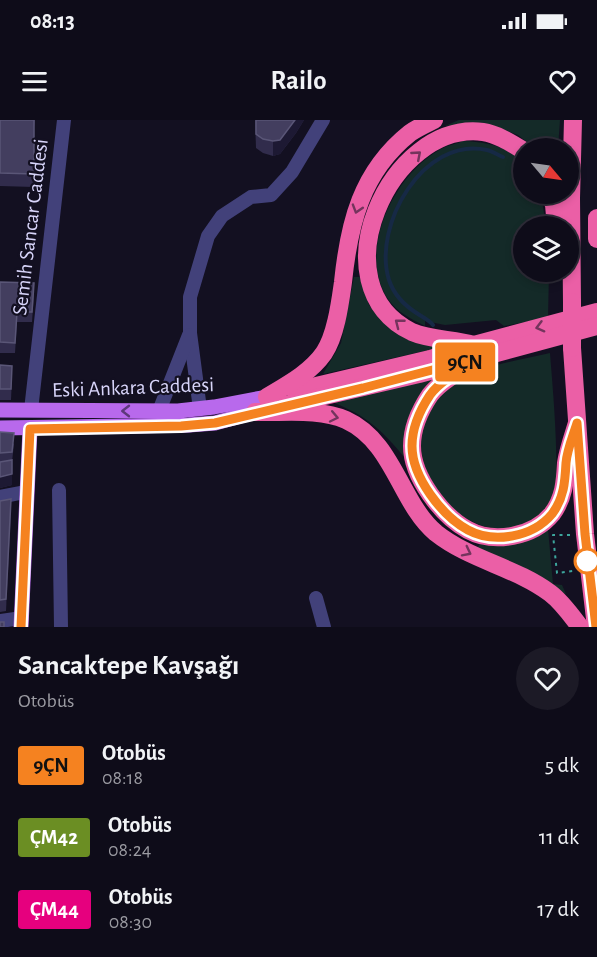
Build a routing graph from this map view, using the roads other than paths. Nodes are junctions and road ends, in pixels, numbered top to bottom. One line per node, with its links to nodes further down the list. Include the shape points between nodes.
1 (64, 120): 18 (street, Semih Sancar Caddesi, via 39,285)
2 (323, 120): 13 (street, via 292,172 271,195 251,197 222,216 208,236 190,297)
3 (434, 120): 15 (highway, one-way to 15, via 411,133 368,181 346,246 340,306 325,352 302,375)
4 (573, 120): 6 (highway)
5 (513, 144): 14 (highway, one-way to 5, via 455,339 412,332 380,306 370,286 368,241 373,219 395,177 436,140 460,132 483,132)
6 (571, 216)
7 (597, 218): 8 (highway)
8 (597, 228): 9 (highway)
9 (597, 239)
10 (571, 282): 21 (highway, bridge)
11 (597, 312): 14 (highway, one-way to 14)
12 (597, 326): 14 (highway)
13 (189, 333): 16 (street); 19 (street)
14 (480, 351): 15 (highway); 20 (highway, via 363,388); 21 (highway, via 431,393 418,417 412,448 427,490 447,514 469,531 510,537 532,530 550,516 561,500 567,479 566,461)
15 (267, 397): 16 (main road, Eski Ankara Caddesi)
16 (200, 409): 19 (main road, Eski Ankara Caddesi)
17 (0, 410): 18 (main road, Eski Ankara Caddesi)
18 (31, 410): 19 (main road, Eski Ankara Caddesi, one-way to 18)
19 (159, 411)
20 (255, 412): 23 (main road, Eski Ankara Caddesi, via 215,423 189,425); 32 (highway, one-way to 32, via 318,413 345,419 378,445 435,532 462,550 550,592)
21 (577, 423): 33 (highway)
22 (0, 428): 23 (main road, Eski Ankara Caddesi)
23 (30, 429): 25 (main road)
24 (58, 490): 30 (street)
25 (25, 492): 26 (street); 29 (main road)
26 (0, 497)
27 (316, 598): 31 (street)
28 (0, 621): 29 (street)
29 (21, 623)
30 (61, 627)
31 (324, 627)
32 (580, 627)
33 (596, 627)

